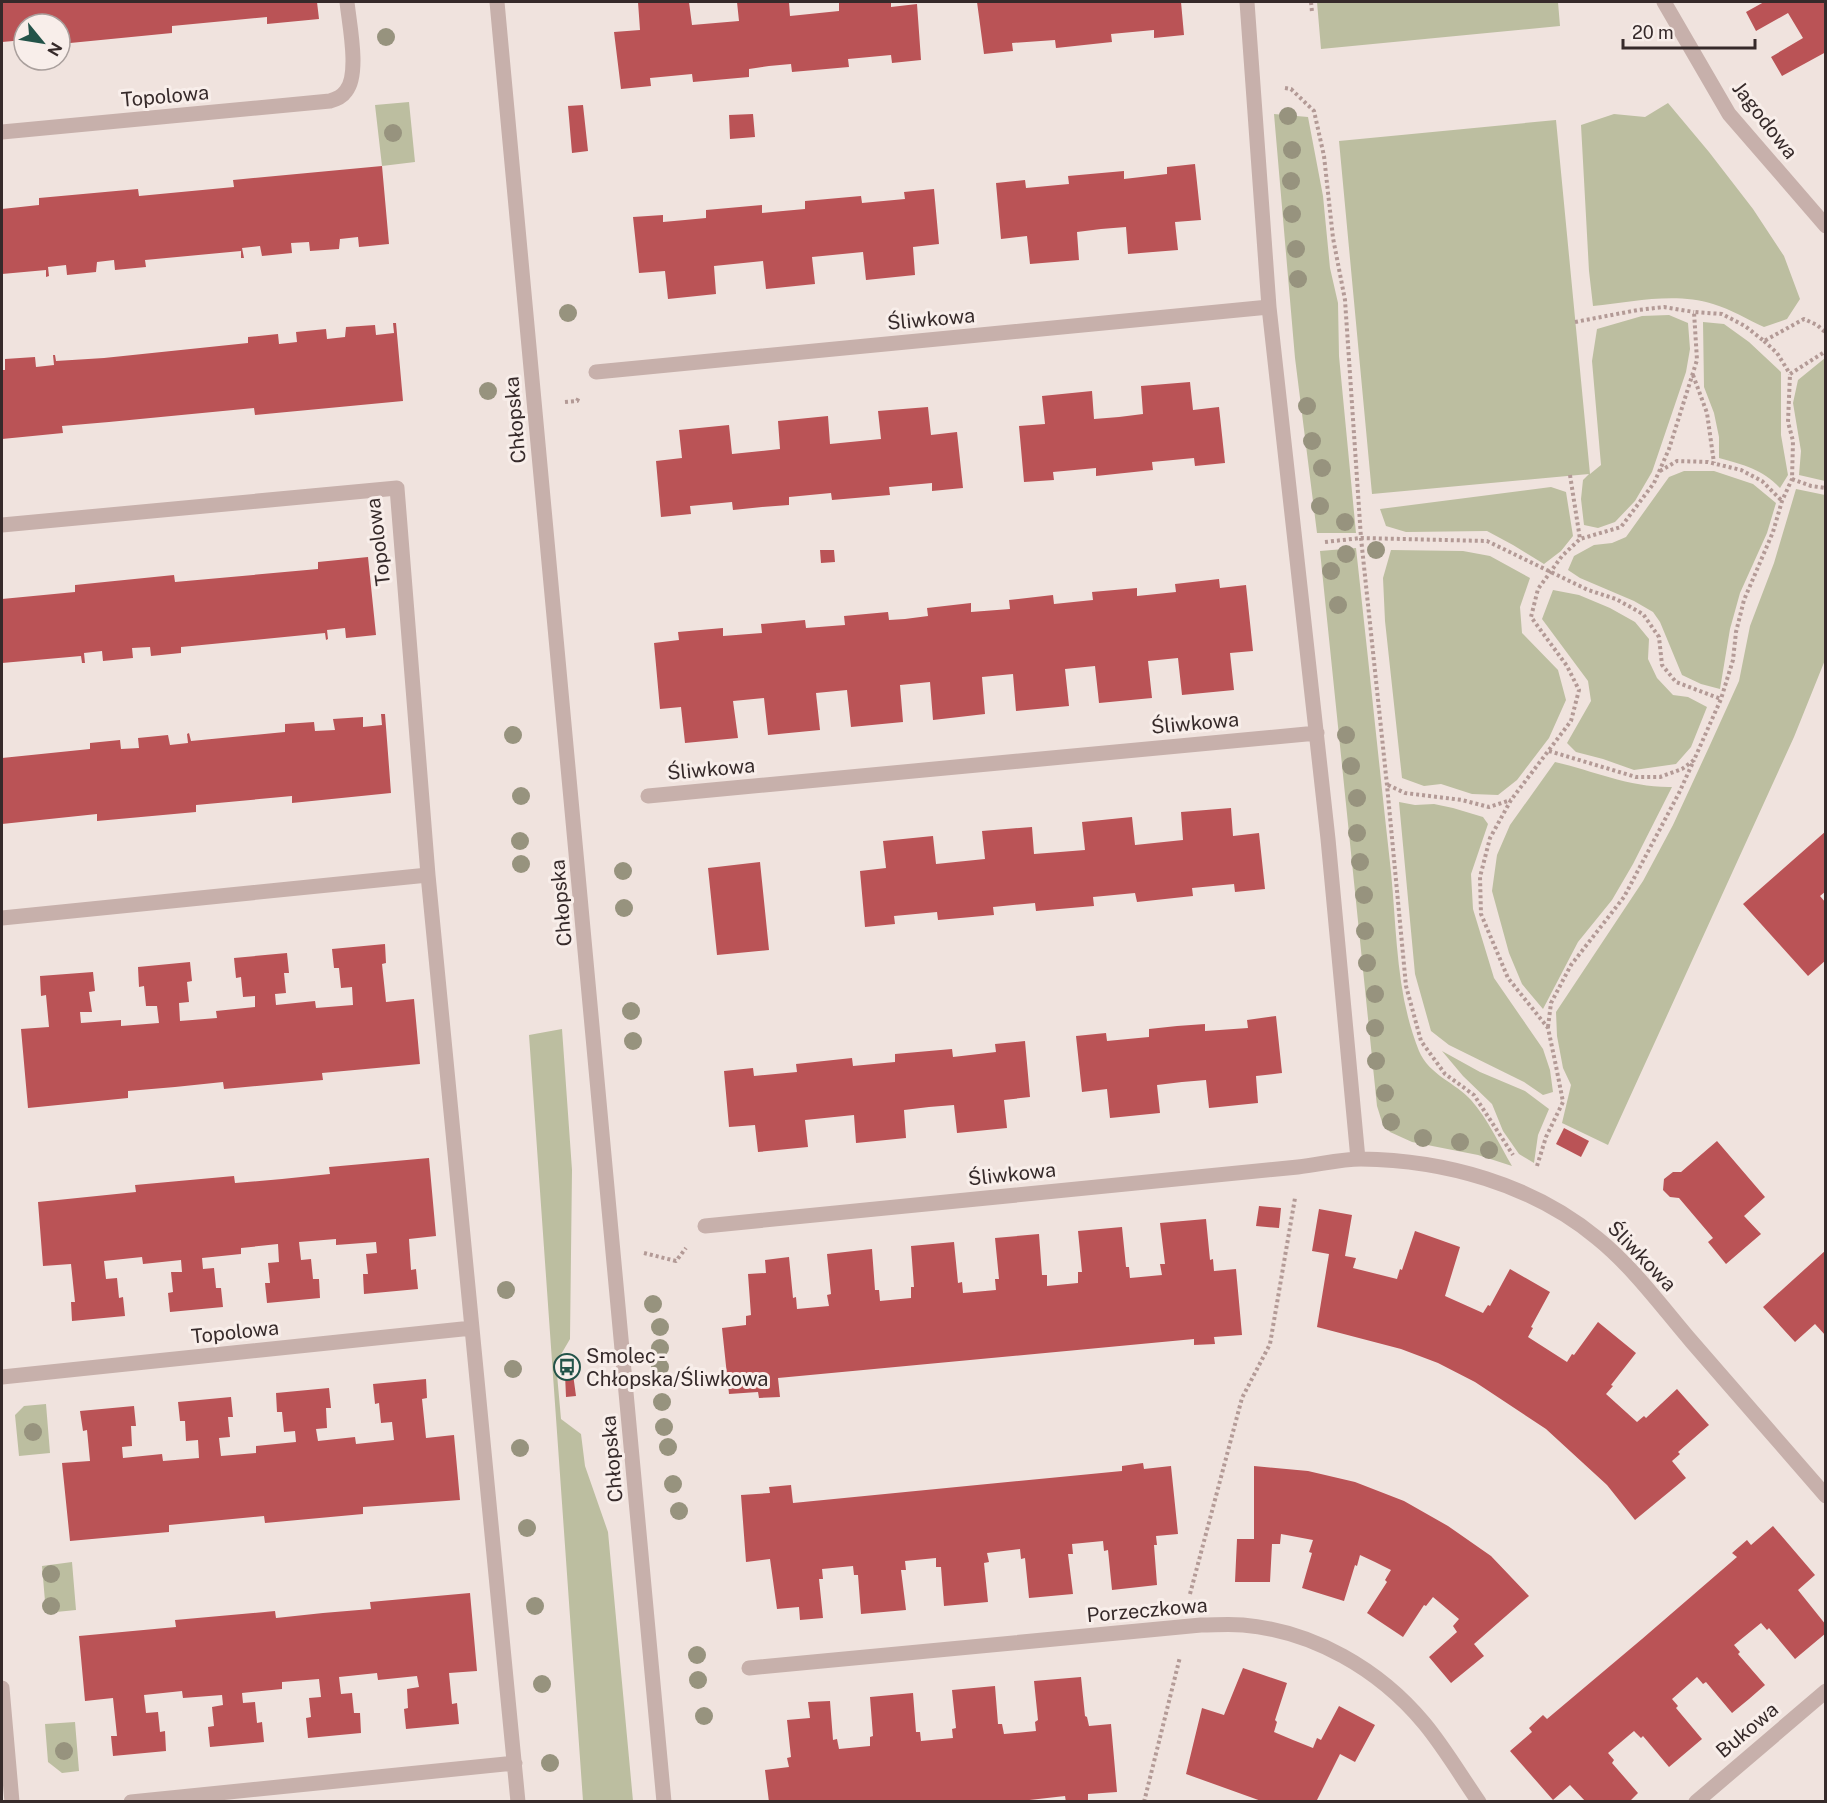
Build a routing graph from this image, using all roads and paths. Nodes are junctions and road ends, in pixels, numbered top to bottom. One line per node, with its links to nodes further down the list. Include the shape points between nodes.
1 (347, 2): 8 (street, Topolowa, via 352,81 339,98)
2 (497, 2): 58 (street, Chłopska)
3 (1247, 2): 7 (street)
4 (1311, 2): 6 (path)
5 (1664, 2): 9 (street, Jagodowa, via 1729,114)
6 (1312, 12)
7 (1253, 78): 10 (street); 26 (path, via 1291,89 1314,111 1345,300)
8 (2, 132)
9 (1826, 226)
10 (1269, 307): 16 (street, Śliwkowa); 28 (street)
11 (1694, 312): 12 (path, via 1664,307); 14 (path, via 1722,314); 18 (path, via 1697,360)
12 (1575, 322)
13 (1826, 333): 14 (path, via 1804,319)
14 (1764, 341): 17 (path)
15 (1826, 351): 17 (path)
16 (597, 372)
17 (1790, 374): 22 (path)
18 (1693, 375): 19 (path, via 1707,412); 20 (path)
19 (1714, 463): 20 (path, via 1677,461); 24 (path, via 1762,481)
20 (1659, 471): 27 (path, via 1621,527)
21 (1570, 475): 27 (path)
22 (1792, 478): 23 (path); 24 (path)
23 (1826, 488)
24 (1782, 501): 30 (path, via 1744,600)
25 (2, 525): 37 (street, Topolowa, via 397,488)
26 (1361, 538): 28 (path); 29 (path, via 1487,541); 34 (path)
27 (1580, 539): 29 (path)
28 (1296, 545): 31 (street)
29 (1550, 572): 30 (path, via 1642,614 1659,637 1662,665 1676,682); 32 (path, via 1538,589 1530,617 1567,666 1579,690 1572,721)
30 (1721, 699): 33 (path)
31 (1317, 733): 35 (street, Śliwkowa); 40 (street)
32 (1549, 751): 33 (path, via 1636,777 1660,777); 36 (path)
33 (1694, 760): 39 (path, via 1624,897 1570,965 1551,1003)
34 (1387, 785): 36 (path, via 1405,793 1489,807); 41 (path, via 1406,986 1421,1041 1445,1074 1473,1095 1511,1154)
35 (648, 796)
36 (1511, 800): 39 (path, via 1490,838 1480,878 1481,914 1508,978)
37 (428, 875): 38 (street); 46 (street, Topolowa)
38 (2, 918)
39 (1548, 1028): 42 (path, via 1563,1102 1536,1170)
40 (1358, 1159): 44 (street, Śliwkowa); 48 (street, Śliwkowa, via 1430,1165 1477,1176 1576,1222 1612,1251 1641,1282)
41 (1520, 1160)
42 (1528, 1165)
43 (1296, 1194): 49 (path, via 1270,1344 1242,1398)
44 (705, 1226): 45 (path, via 676,1261)
45 (640, 1252)
46 (472, 1328): 47 (street, Topolowa); 54 (street, Topolowa)
47 (2, 1377)
48 (1826, 1496)
49 (1188, 1601)
50 (1181, 1653): 59 (path)
51 (748, 1668): 60 (street, Porzeczkowa, via 1201,1625 1242,1625 1278,1631 1336,1653 1388,1687 1425,1724)
52 (2, 1688): 55 (street)
53 (1826, 1691): 61 (street, Bukowa)
54 (515, 1763): 56 (street); 57 (street, Topolowa)
55 (12, 1802)
56 (131, 1802)
57 (518, 1802)
58 (664, 1802)
59 (1144, 1802)
60 (1479, 1802)
61 (1696, 1802)

